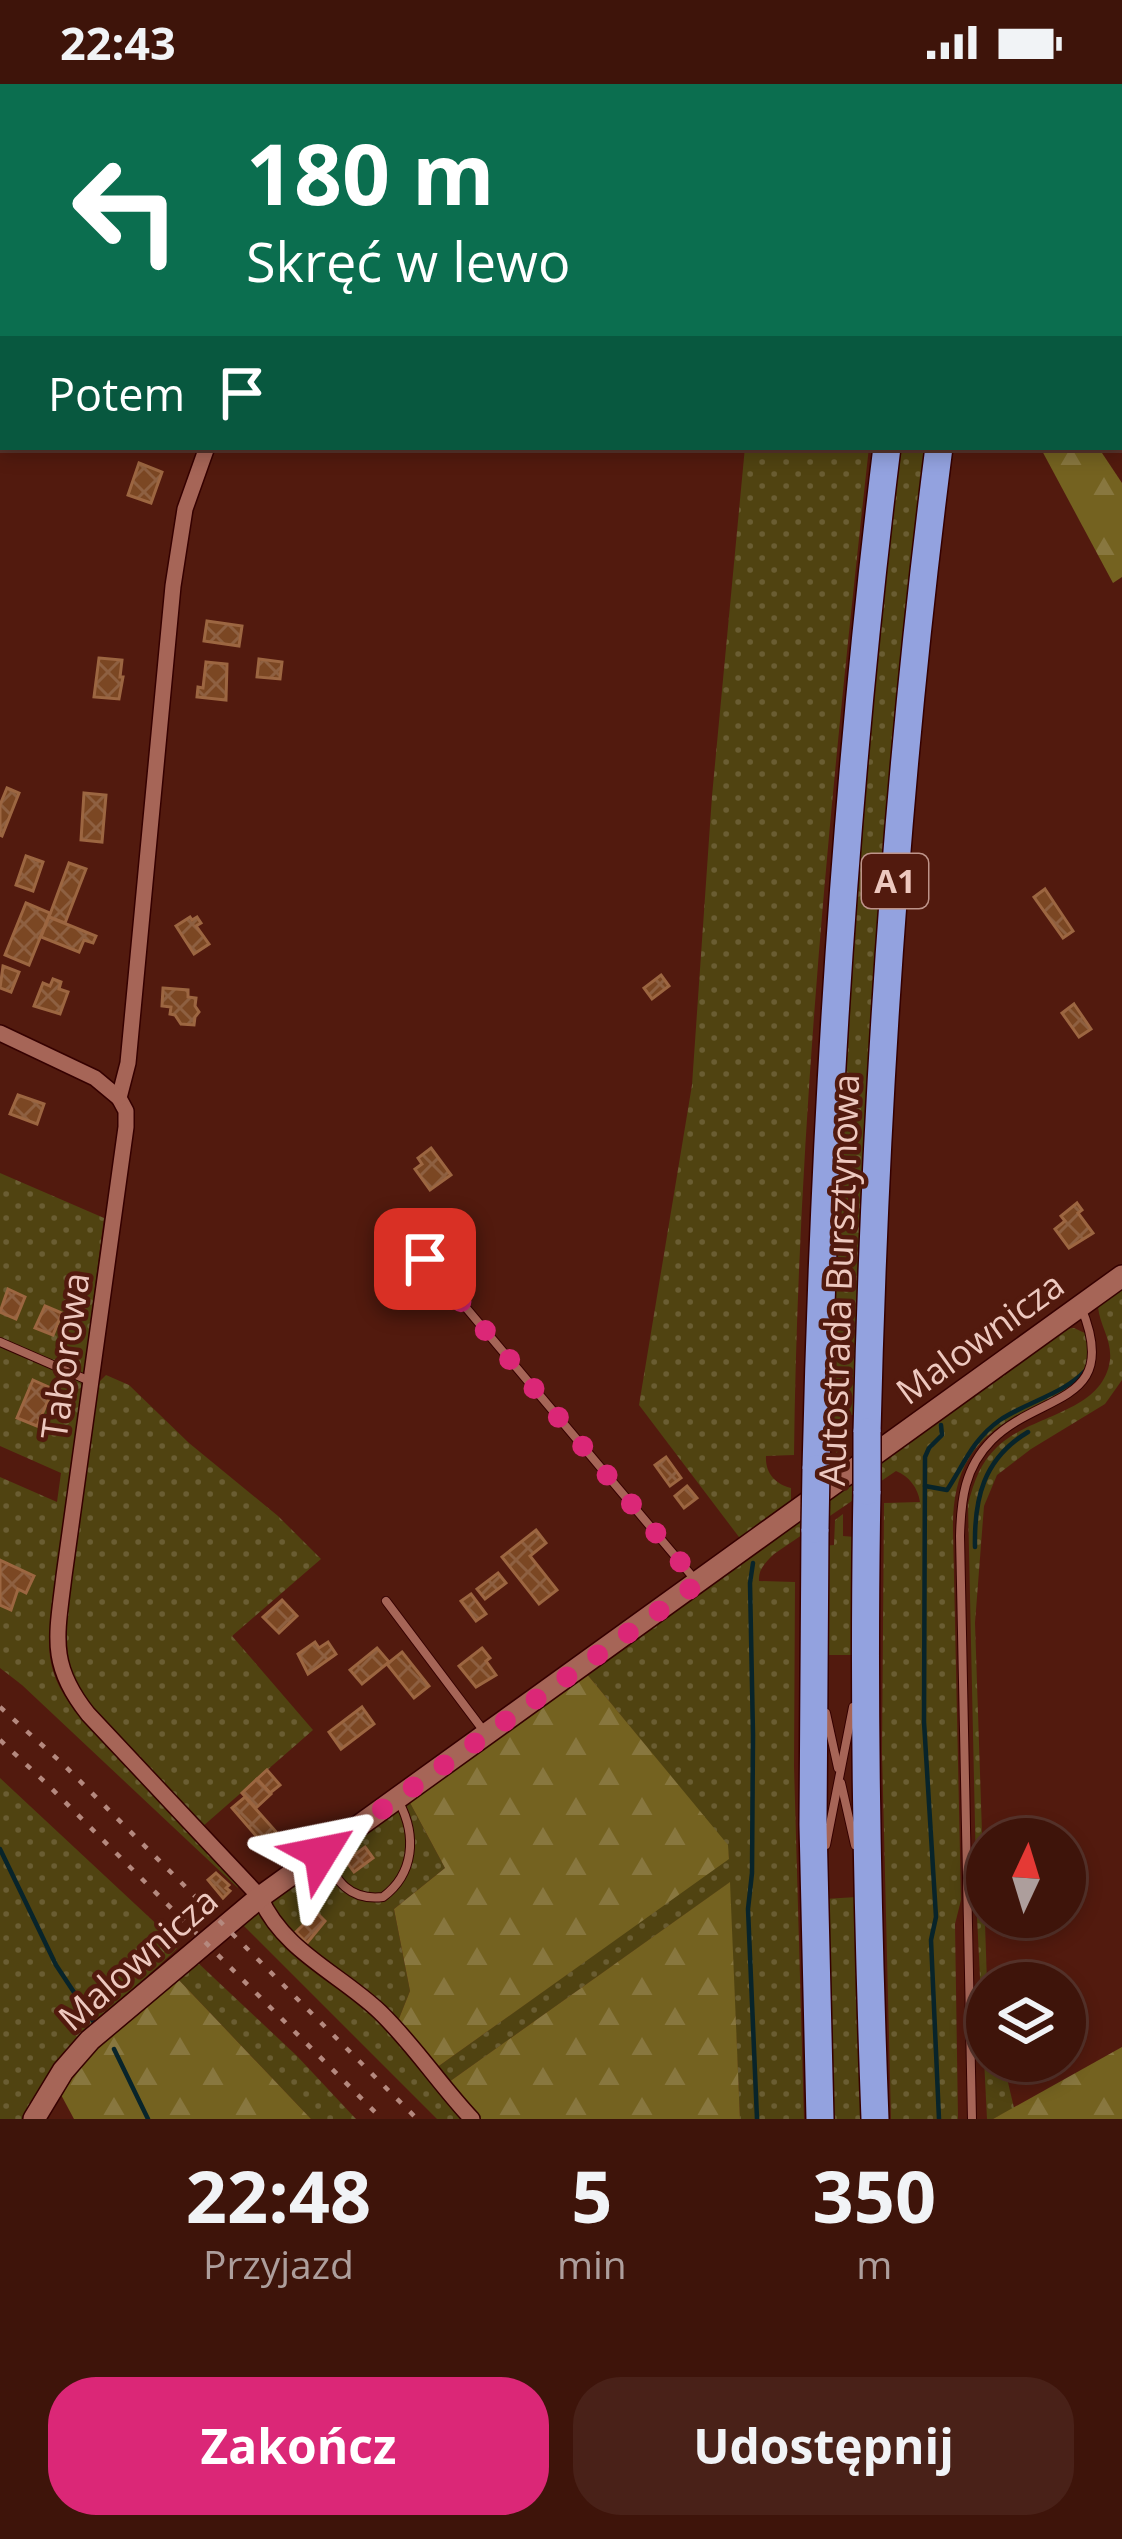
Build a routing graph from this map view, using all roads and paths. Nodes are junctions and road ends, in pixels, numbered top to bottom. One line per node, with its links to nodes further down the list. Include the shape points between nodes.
1 (206, 450): 5 (street, Taborowa, via 185,509 173,586)
2 (887, 450): 13 (highway, Autostrada Bursztynowa / A1, bridge, via 839,936)
3 (939, 450): 14 (highway, Autostrada Bursztynowa / A1, bridge, via 879,1116)
4 (0, 1033): 5 (street, via 95,1078)
5 (119, 1098): 10 (street, Taborowa, via 126,1127)
6 (425, 1259): 11 (lane)
7 (1122, 1276): 8 (street, Malownicza)
8 (1080, 1306): 11 (street, Malownicza); 26 (lane, via 1101,1347 1096,1376 996,1436 962,1492)
9 (0, 1342): 10 (lane)
10 (93, 1382): 19 (street, Taborowa, via 57,1636 62,1674 88,1714)
11 (698, 1583): 15 (street, Malownicza)
12 (386, 1601): 15 (lane)
13 (812, 1653): 16 (lane); 21 (highway, Autostrada Bursztynowa / A1)
14 (864, 1654): 16 (lane); 20 (highway, Autostrada Bursztynowa / A1)
15 (487, 1735): 17 (street, Malownicza)
16 (839, 1775): 20 (lane); 21 (lane)
17 (398, 1799): 18 (street, Malownicza); 18 (lane, via 408,1820 409,1861 382,1898 344,1889)
18 (321, 1853): 19 (street, Malownicza)
19 (260, 1897): 22 (street, Malownicza, via 90,2040); 23 (street, Taborowa, via 279,1931 381,2012)
20 (866, 1897): 25 (highway, Autostrada Bursztynowa / A1)
21 (815, 1899): 24 (highway, Autostrada Bursztynowa / A1)
22 (34, 2119)
23 (472, 2119)
24 (820, 2119)
25 (875, 2119)
26 (972, 2119)

